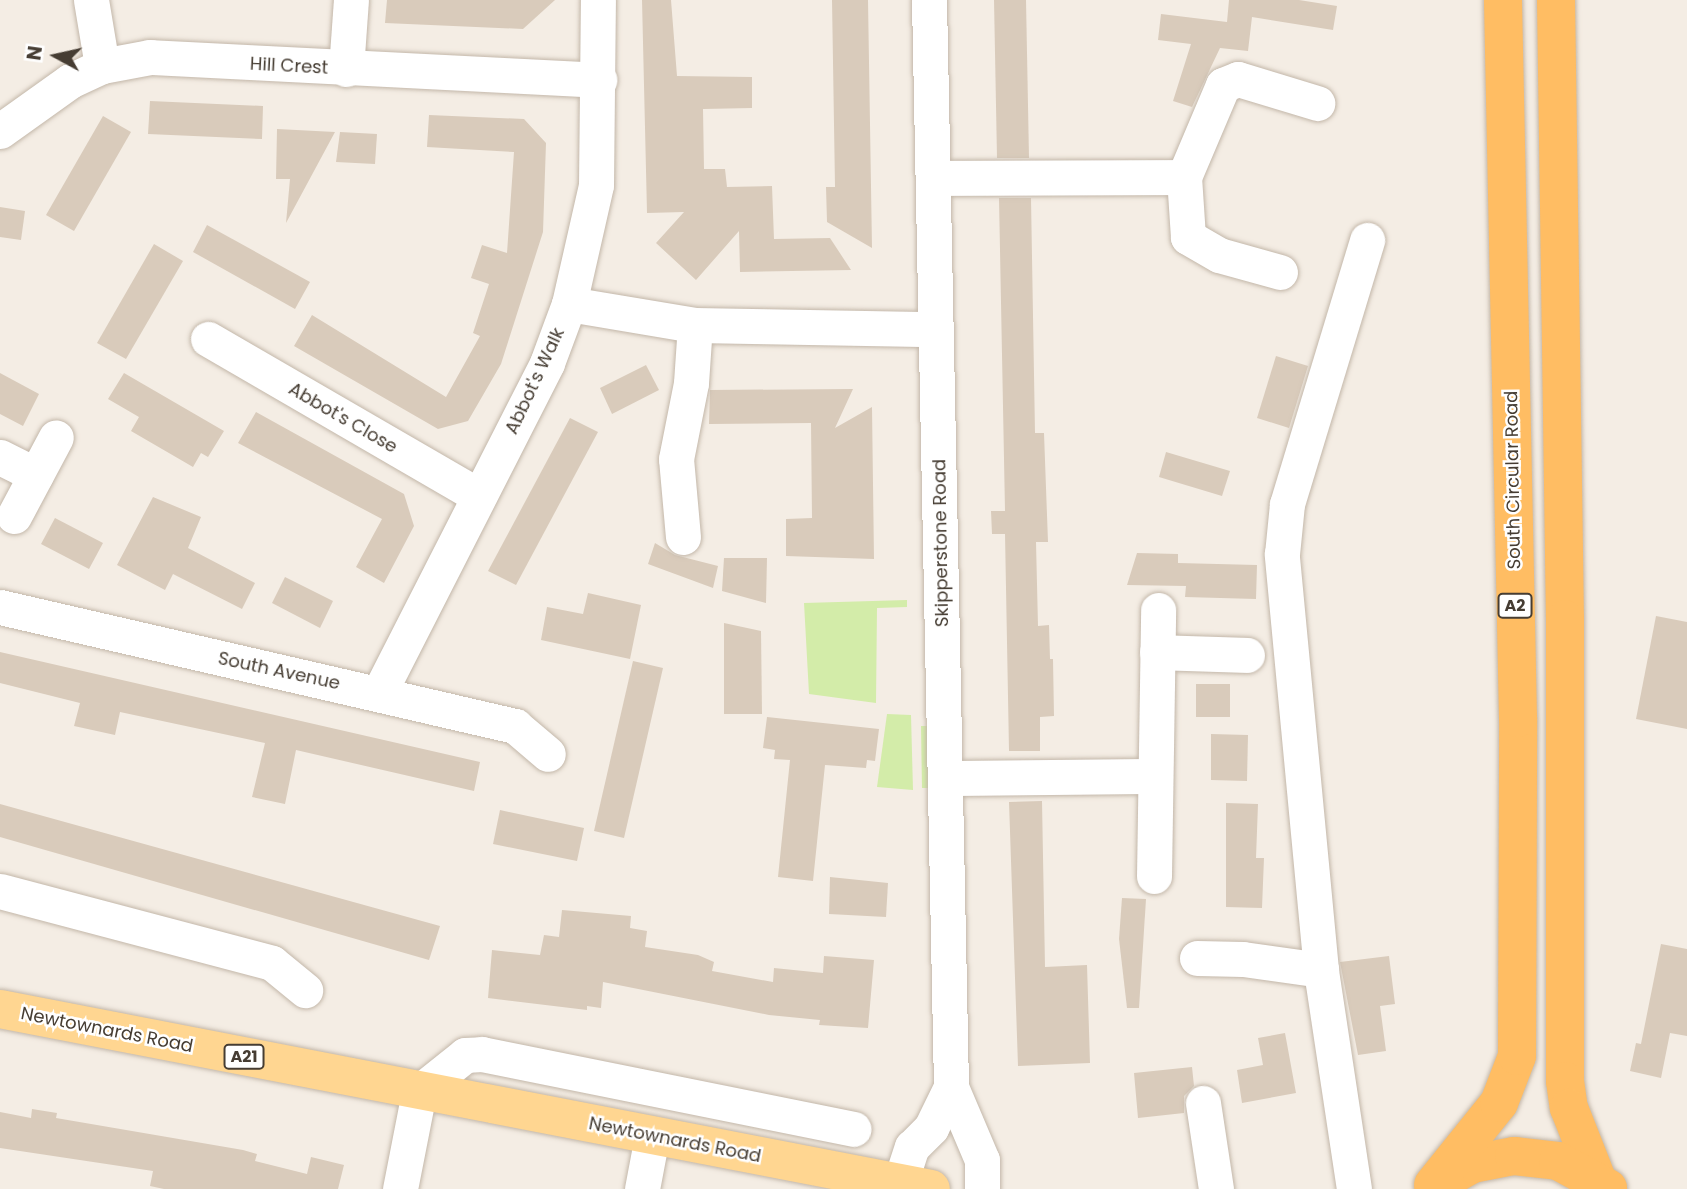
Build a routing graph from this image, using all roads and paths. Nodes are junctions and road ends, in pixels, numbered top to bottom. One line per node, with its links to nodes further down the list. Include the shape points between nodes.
1 (91, 0): 7 (street)
2 (351, 0): 8 (street)
3 (598, 0): 9 (street, Abbot's Walk)
4 (929, 0): 13 (street, Skipperstone Road)
5 (1503, 0): 47 (highway, South Circular Road / A2, via 1518,704 1517,1056 1499,1104)
6 (1556, 0): 45 (highway, A2, via 1565,1081 1569,1108)
7 (102, 66): 8 (street, Hill Crest, via 150,57); 11 (street, Hill Crest, via 70,81)
8 (346, 69): 9 (street, Hill Crest)
9 (599, 80): 16 (street, Abbot's Walk, via 596,185)
10 (1317, 103): 12 (street, via 1238,79 1223,85)
11 (0, 131)
12 (1184, 177): 13 (street); 15 (street, via 1188,237 1219,256)
13 (933, 178): 18 (street, Skipperstone Road)
14 (1367, 240): 37 (street, via 1287,504 1282,554)
15 (1280, 272)
16 (569, 304): 17 (street); 23 (street, Abbot's Walk, via 547,363)
17 (695, 325): 18 (street); 25 (street, via 691,383 676,459)
18 (936, 329): 33 (street, Skipperstone Road)
19 (208, 339): 23 (street, Abbot's Close)
20 (56, 437): 22 (street)
21 (0, 457): 22 (street)
22 (36, 475): 24 (street)
23 (479, 496): 30 (street, Abbot's Walk)
24 (14, 516)
25 (683, 537)
26 (0, 607): 30 (street, South Avenue)
27 (1157, 610): 28 (street)
28 (1157, 652): 29 (street); 32 (street)
29 (1247, 655)
30 (379, 693): 31 (street, South Avenue, via 515,726)
31 (548, 754)
32 (1155, 776): 33 (street); 34 (street)
33 (947, 778): 40 (street, Skipperstone Road)
34 (1154, 876)
35 (0, 891): 38 (street, via 272,963)
36 (1197, 958): 37 (street)
37 (1321, 970): 52 (street)
38 (304, 990)
39 (0, 1009): 41 (main road, Newtownards Road / A21)
40 (951, 1087): 46 (street, Skipperstone Road, via 931,1128 912,1147); 50 (street, Skipperstone Road, via 982,1160)
41 (419, 1092): 43 (street, via 465,1055 482,1054); 44 (main road, Newtownards Road / A21); 48 (street)
42 (1203, 1103): 51 (street)
43 (853, 1129)
44 (653, 1136): 46 (main road, Newtownards Road / A21); 49 (street)
45 (1603, 1184): 47 (highway, A2, via 1558,1161 1514,1156 1472,1164)
46 (916, 1186)
47 (1432, 1187)
48 (400, 1189)
49 (642, 1189)
50 (982, 1189)
51 (1216, 1189)
52 (1354, 1189)

